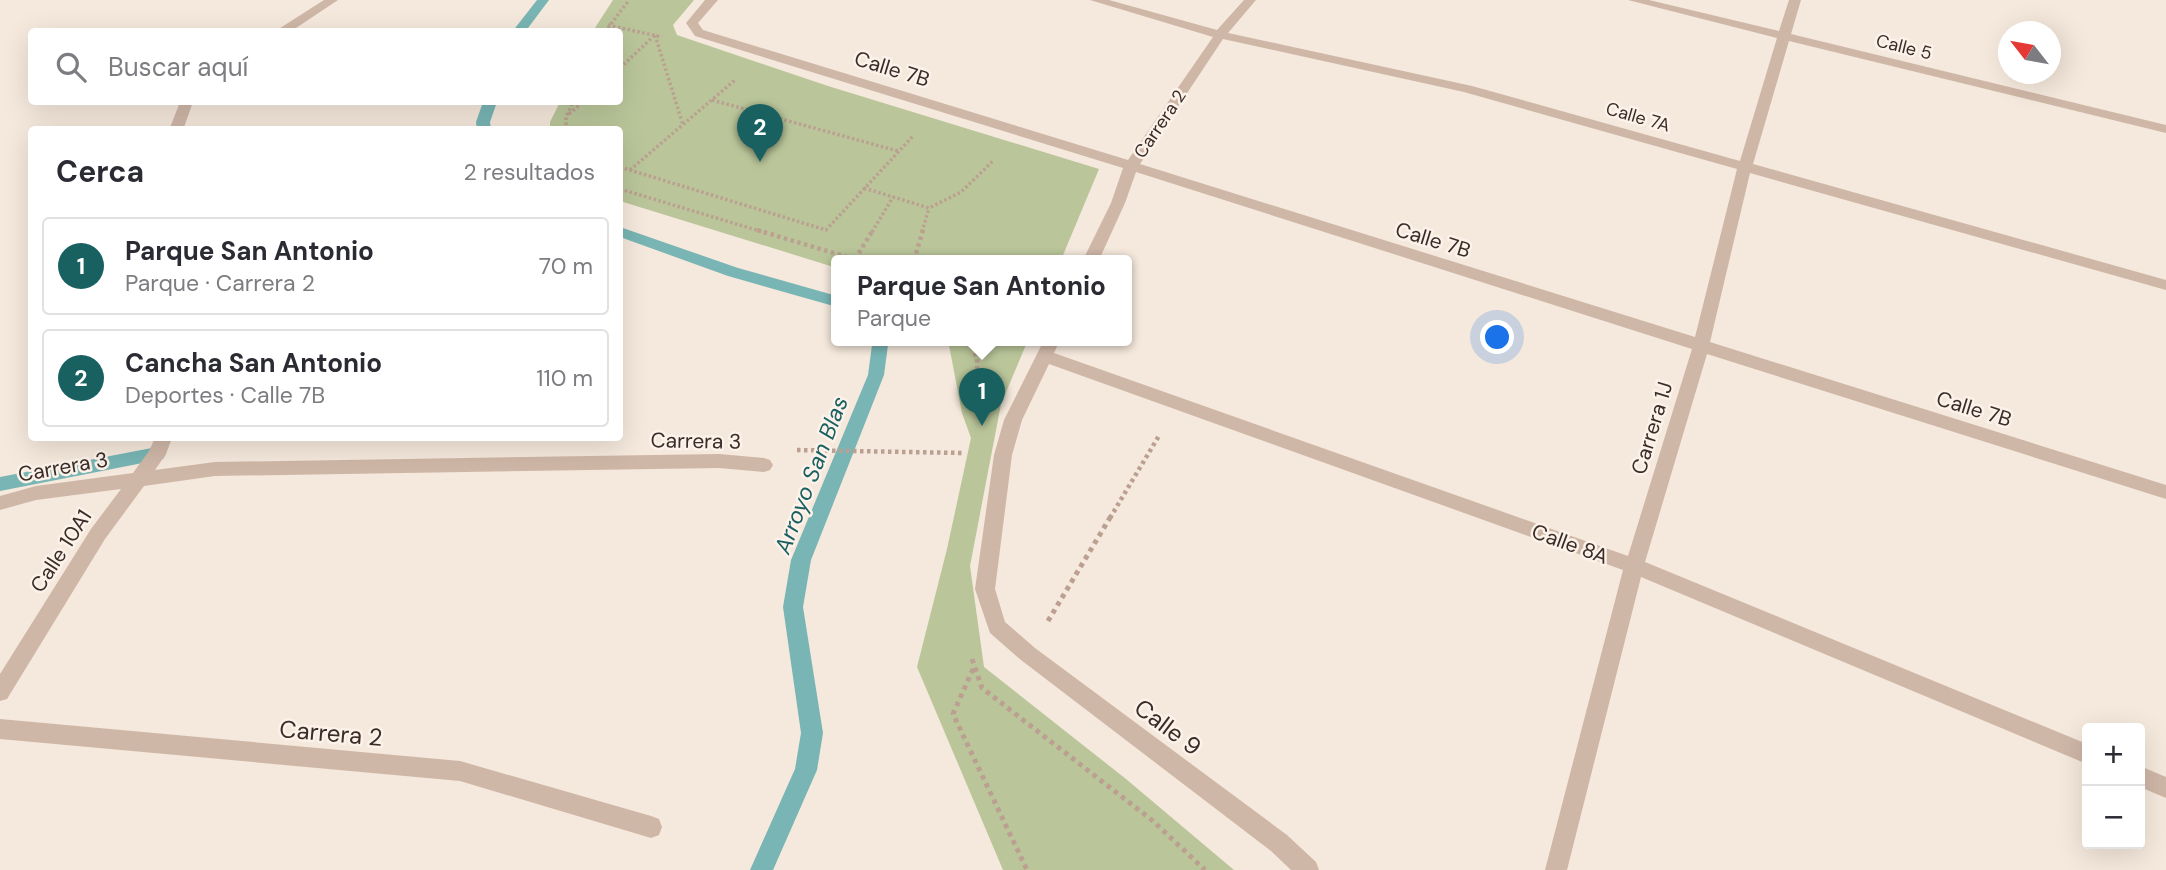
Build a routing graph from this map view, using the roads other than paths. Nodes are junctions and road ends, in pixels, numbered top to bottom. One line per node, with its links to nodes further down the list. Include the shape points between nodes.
1 (332, 0): 7 (street)
2 (712, 0): 14 (street, Calle 7B, via 692,23 699,33)
3 (1096, 0): 8 (street, Calle 7A)
4 (1250, 0): 8 (street, Carrera 2)
5 (1634, 0): 9 (street, Calle 5)
6 (1795, 0): 9 (street, Carrera 1J)
7 (286, 28)
8 (1220, 35): 13 (street, Calle 7A, via 1467,89); 14 (street, Carrera 2)
9 (1785, 36): 12 (street, Calle 5); 13 (street, Carrera 1J)
10 (185, 105): 11 (street)
11 (177, 126)
12 (2166, 129)
13 (1745, 166): 16 (street, Calle 7A); 17 (street, Carrera 1J)
14 (1130, 167): 15 (street, Carrera 2); 17 (street, Calle 7B)
15 (1093, 255)
16 (2166, 285)
17 (1701, 346): 22 (street, Calle 7B); 24 (street, Carrera 1J)
18 (1048, 348): 24 (street, Calle 8A, via 1178,403); 31 (street, Calle 9, via 1013,420 1000,466 985,589 997,627)
19 (162, 441): 21 (street, Calle 10A1)
20 (764, 465): 21 (street, Carrera 3, via 719,461 215,469)
21 (139, 477): 23 (street, Carrera 3); 25 (street, Calle 10A1)
22 (2166, 492)
23 (0, 503)
24 (1634, 566): 27 (street, Calle 8A); 32 (street, Carrera 1J)
25 (0, 692)
26 (0, 729): 30 (street, Carrera 2, via 460,771)
27 (2082, 752)
28 (2145, 778): 29 (street)
29 (2166, 788)
30 (651, 827)
31 (1308, 870)
32 (1556, 870)

